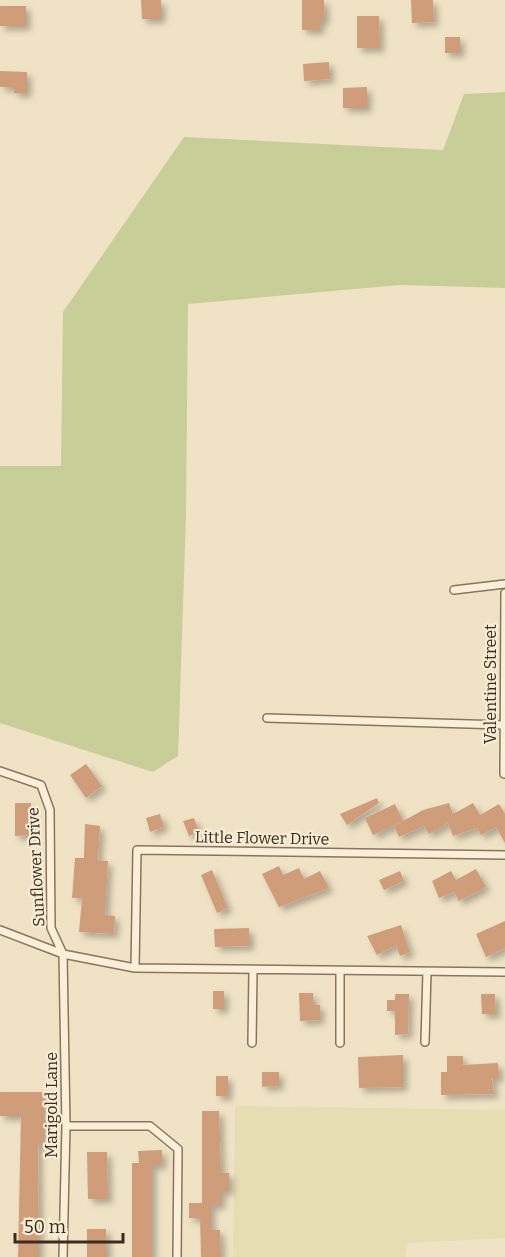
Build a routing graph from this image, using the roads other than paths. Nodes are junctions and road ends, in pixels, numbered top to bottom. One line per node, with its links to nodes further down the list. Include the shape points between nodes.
1 (505, 584): 2 (lane)
2 (454, 590)
3 (505, 593): 5 (lane, Valentine Street)
4 (267, 718): 5 (lane)
5 (503, 725): 7 (lane, Valentine Street)
6 (0, 771): 10 (lane, Sunflower Drive, via 41,785 50,810 51,928)
7 (504, 774)
8 (505, 855): 11 (lane, Little Flower Drive, via 137,850)
9 (0, 930): 10 (lane)
10 (63, 954): 11 (lane); 19 (lane, Marigold Lane)
11 (135, 968): 12 (lane)
12 (253, 970): 13 (lane); 17 (lane)
13 (340, 972): 14 (lane); 18 (lane)
14 (426, 972): 15 (lane); 16 (lane)
15 (505, 972)
16 (425, 1042)
17 (252, 1043)
18 (340, 1043)
19 (66, 1126): 20 (lane, Marigold Lane); 21 (lane, via 150,1126 178,1149)
20 (63, 1257)
21 (177, 1257)

